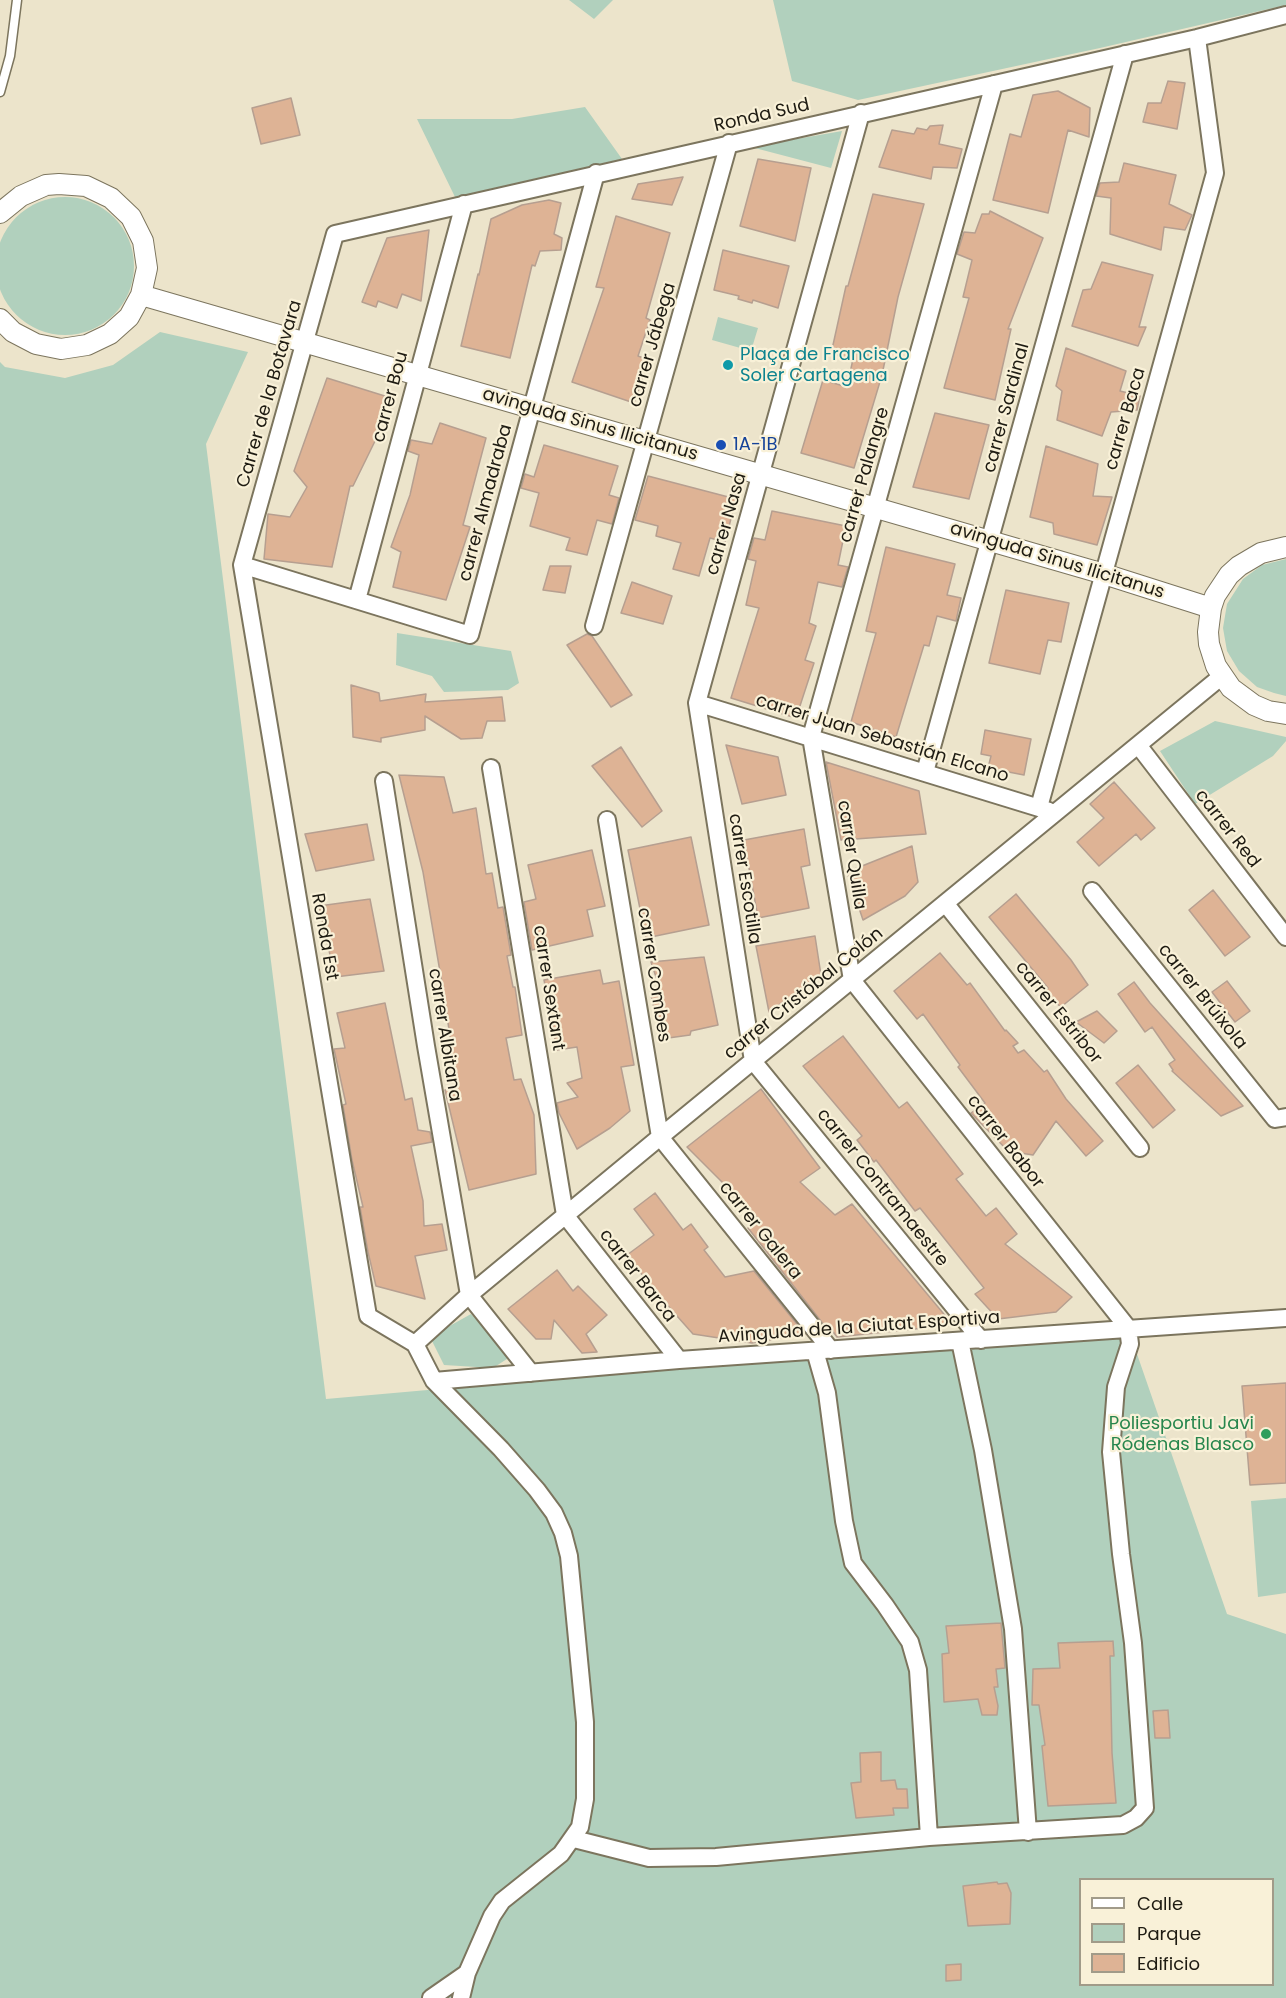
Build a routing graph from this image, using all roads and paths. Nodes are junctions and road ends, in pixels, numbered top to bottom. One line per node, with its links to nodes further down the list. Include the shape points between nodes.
1 (17, 0): 6 (lane, via 10,56)
2 (1286, 15): 3 (street, Ronda Sud)
3 (1197, 38): 4 (street, Ronda Sud); 24 (street, carrer Baca, via 1215,173)
4 (1125, 54): 5 (street, Ronda Sud); 21 (street, carrer Sardinal)
5 (994, 84): 7 (street, Ronda Sud); 20 (street, carrer Palangre)
6 (0, 92)
7 (861, 113): 8 (street, Ronda Sud); 19 (street, carrer Nasa)
8 (729, 143): 9 (street, Ronda Sud); 18 (street, carrer Jábega)
9 (596, 173): 10 (street, Ronda Sud); 17 (street, carrer Almadraba)
10 (464, 204): 12 (street, Ronda Sud); 16 (street, carrer Bou)
11 (0, 213): 13 (street, via 21,196 46,185 86,186 111,198 130,217 143,241 147,268)
12 (335, 234): 15 (street, Carrer de la Botavara)
13 (141, 295): 14 (street, via 120,326 99,341 74,348 36,344 13,332); 15 (street, avinguda Sinus Ilicitanus)
14 (0, 319)
15 (305, 342): 16 (street, avinguda Sinus Ilicitanus); 23 (street, Carrer de la Botavara)
16 (418, 374): 17 (street, avinguda Sinus Ilicitanus); 25 (street, carrer Bou)
17 (532, 408): 18 (street, avinguda Sinus Ilicitanus); 25 (street, carrer Almadraba, via 470,635)
18 (646, 441): 19 (street, avinguda Sinus Ilicitanus); 27 (street, carrer Jábega)
19 (761, 474): 20 (street, avinguda Sinus Ilicitanus); 29 (street, carrer Nasa)
20 (876, 508): 21 (street, avinguda Sinus Ilicitanus); 31 (street, carrer Palangre)
21 (990, 541): 24 (street, avinguda Sinus Ilicitanus); 34 (street, carrer Sardinal)
22 (1286, 547): 26 (street, via 1261,553 1239,566 1222,585)
23 (242, 565): 25 (street); 53 (street, Ronda Est, via 368,1316)
24 (1104, 574): 26 (street, avinguda Sinus Ilicitanus); 36 (street, carrer Baca)
25 (357, 600)
26 (1211, 608): 28 (street, via 1209,644)
27 (594, 626)
28 (1221, 676): 30 (street, via 1242,698 1268,711); 32 (street, carrer Cristóbal Colón)
29 (697, 703): 31 (street, carrer Juan Sebastián Elcano); 43 (street, carrer Escotilla)
30 (1286, 714)
31 (811, 737): 34 (street, carrer Juan Sebastián Elcano); 42 (street, carrer Quilla)
32 (1138, 745): 37 (street, carrer Cristóbal Colón); 41 (street, carrer Red)
33 (492, 768): 47 (street, carrer Sextant)
34 (925, 772): 36 (street, carrer Juan Sebastián Elcano)
35 (384, 781): 48 (street, carrer Albitana)
36 (1039, 807): 37 (street, carrer Juan Sebastián Elcano)
37 (1055, 813): 40 (street, carrer Cristóbal Colón)
38 (607, 820): 45 (street, carrer Combes)
39 (1092, 891): 44 (street, carrer Brúixola, via 1275,1119)
40 (945, 903): 42 (street, carrer Cristóbal Colón); 46 (street, carrer Estribor)
41 (1286, 938)
42 (852, 980): 43 (street, carrer Cristóbal Colón); 50 (street, carrer Babor)
43 (753, 1061): 45 (street, carrer Cristóbal Colón); 51 (street, carrer Contramaestre)
44 (1286, 1117)
45 (660, 1137): 47 (street, carrer Cristóbal Colón); 54 (street, carrer Galera)
46 (1140, 1148)
47 (565, 1215): 48 (street, carrer Cristóbal Colón); 55 (street, carrer Barca)
48 (469, 1295): 53 (street, carrer Cristóbal Colón); 56 (street)
49 (1286, 1318): 50 (street, Avinguda de la Ciutat Esportiva)
50 (1128, 1328): 51 (street, Avinguda de la Ciutat Esportiva); 58 (street, via 1130,1344 1116,1388 1111,1452 1133,1642 1145,1808 1123,1825)
51 (981, 1340): 52 (street, Avinguda de la Ciutat Esportiva)
52 (960, 1341): 54 (street, Avinguda de la Ciutat Esportiva); 58 (street, via 1013,1629)
53 (414, 1344): 57 (street)
54 (823, 1351): 55 (street, Avinguda de la Ciutat Esportiva); 59 (street, via 844,1521 853,1563 910,1642 918,1670)
55 (679, 1360): 56 (street, Avinguda de la Ciutat Esportiva)
56 (531, 1373): 57 (street, Avinguda de la Ciutat Esportiva)
57 (434, 1381): 60 (street, via 537,1490 563,1533 571,1572 585,1722 585,1799)
58 (1028, 1832): 59 (street)
59 (929, 1837): 60 (street, via 716,1857 649,1858)
60 (574, 1839): 61 (street, via 502,1901)
61 (467, 1973): 62 (street); 63 (street)
62 (431, 1998)
63 (461, 1998)

